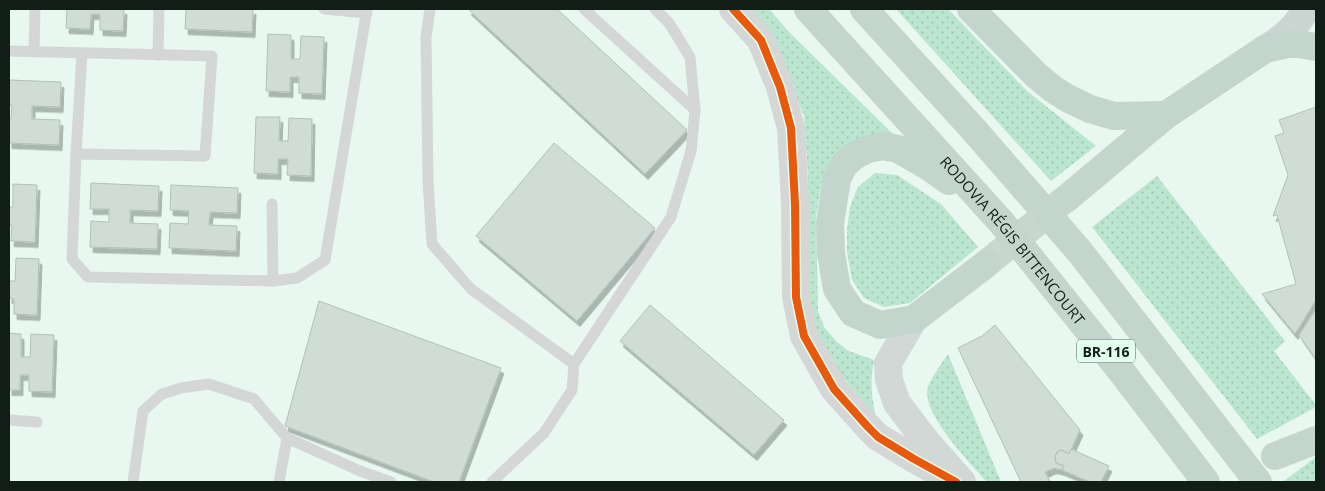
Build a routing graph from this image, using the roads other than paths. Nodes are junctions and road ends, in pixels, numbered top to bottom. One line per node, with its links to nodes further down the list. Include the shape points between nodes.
1 (35, 9): 16 (lane)
2 (159, 9): 18 (lane)
3 (324, 9): 12 (lane)
4 (430, 9): 28 (lane, via 426,37 432,244 471,289)
5 (584, 9): 19 (lane)
6 (655, 9): 19 (lane, via 690,57)
7 (733, 9): 38 (street, via 761,40 780,87 791,128 796,297 804,336 834,389 878,437)
8 (808, 9): 24 (highway, RODOVIA RÉGIS BITTENCOURT / BR-116)
9 (864, 9): 41 (highway, BR-116, via 1080,252)
10 (971, 9): 20 (highway, via 1036,75 1067,98 1114,116)
11 (1306, 9): 14 (main road, via 1287,34)
12 (367, 11): 26 (lane, via 325,260 297,278)
13 (1316, 47): 14 (highway, via 1288,44)
14 (1265, 49): 20 (highway)
15 (9, 51): 16 (lane)
16 (34, 52): 17 (lane)
17 (82, 53): 18 (lane); 21 (lane)
18 (158, 55): 21 (lane, via 212,56 205,156)
19 (695, 110): 28 (lane, via 691,151 670,217)
20 (1166, 116): 22 (highway)
21 (76, 154): 26 (lane, via 72,259 88,276)
22 (1066, 199)
23 (272, 204): 26 (lane)
24 (1002, 223): 27 (highway, via 929,166 898,148 868,148 844,165 837,178 830,223 837,289 853,313 880,325); 40 (highway, RODOVIA RÉGIS BITTENCOURT / BR-116)
25 (986, 264): 27 (highway)
26 (273, 281)
27 (914, 319): 39 (main road, via 888,363 889,380 897,403)
28 (574, 364): 37 (lane, via 572,390 544,433)
29 (9, 420): 30 (lane)
30 (37, 422)
31 (287, 438): 34 (lane, via 254,399 209,384 181,388 162,394 144,411); 35 (lane); 36 (lane)
32 (1316, 440): 33 (highway)
33 (1275, 456)
34 (133, 482)
35 (279, 482)
36 (391, 482)
37 (492, 482)
38 (956, 482)
39 (962, 482)
40 (1206, 482)
41 (1258, 482)

